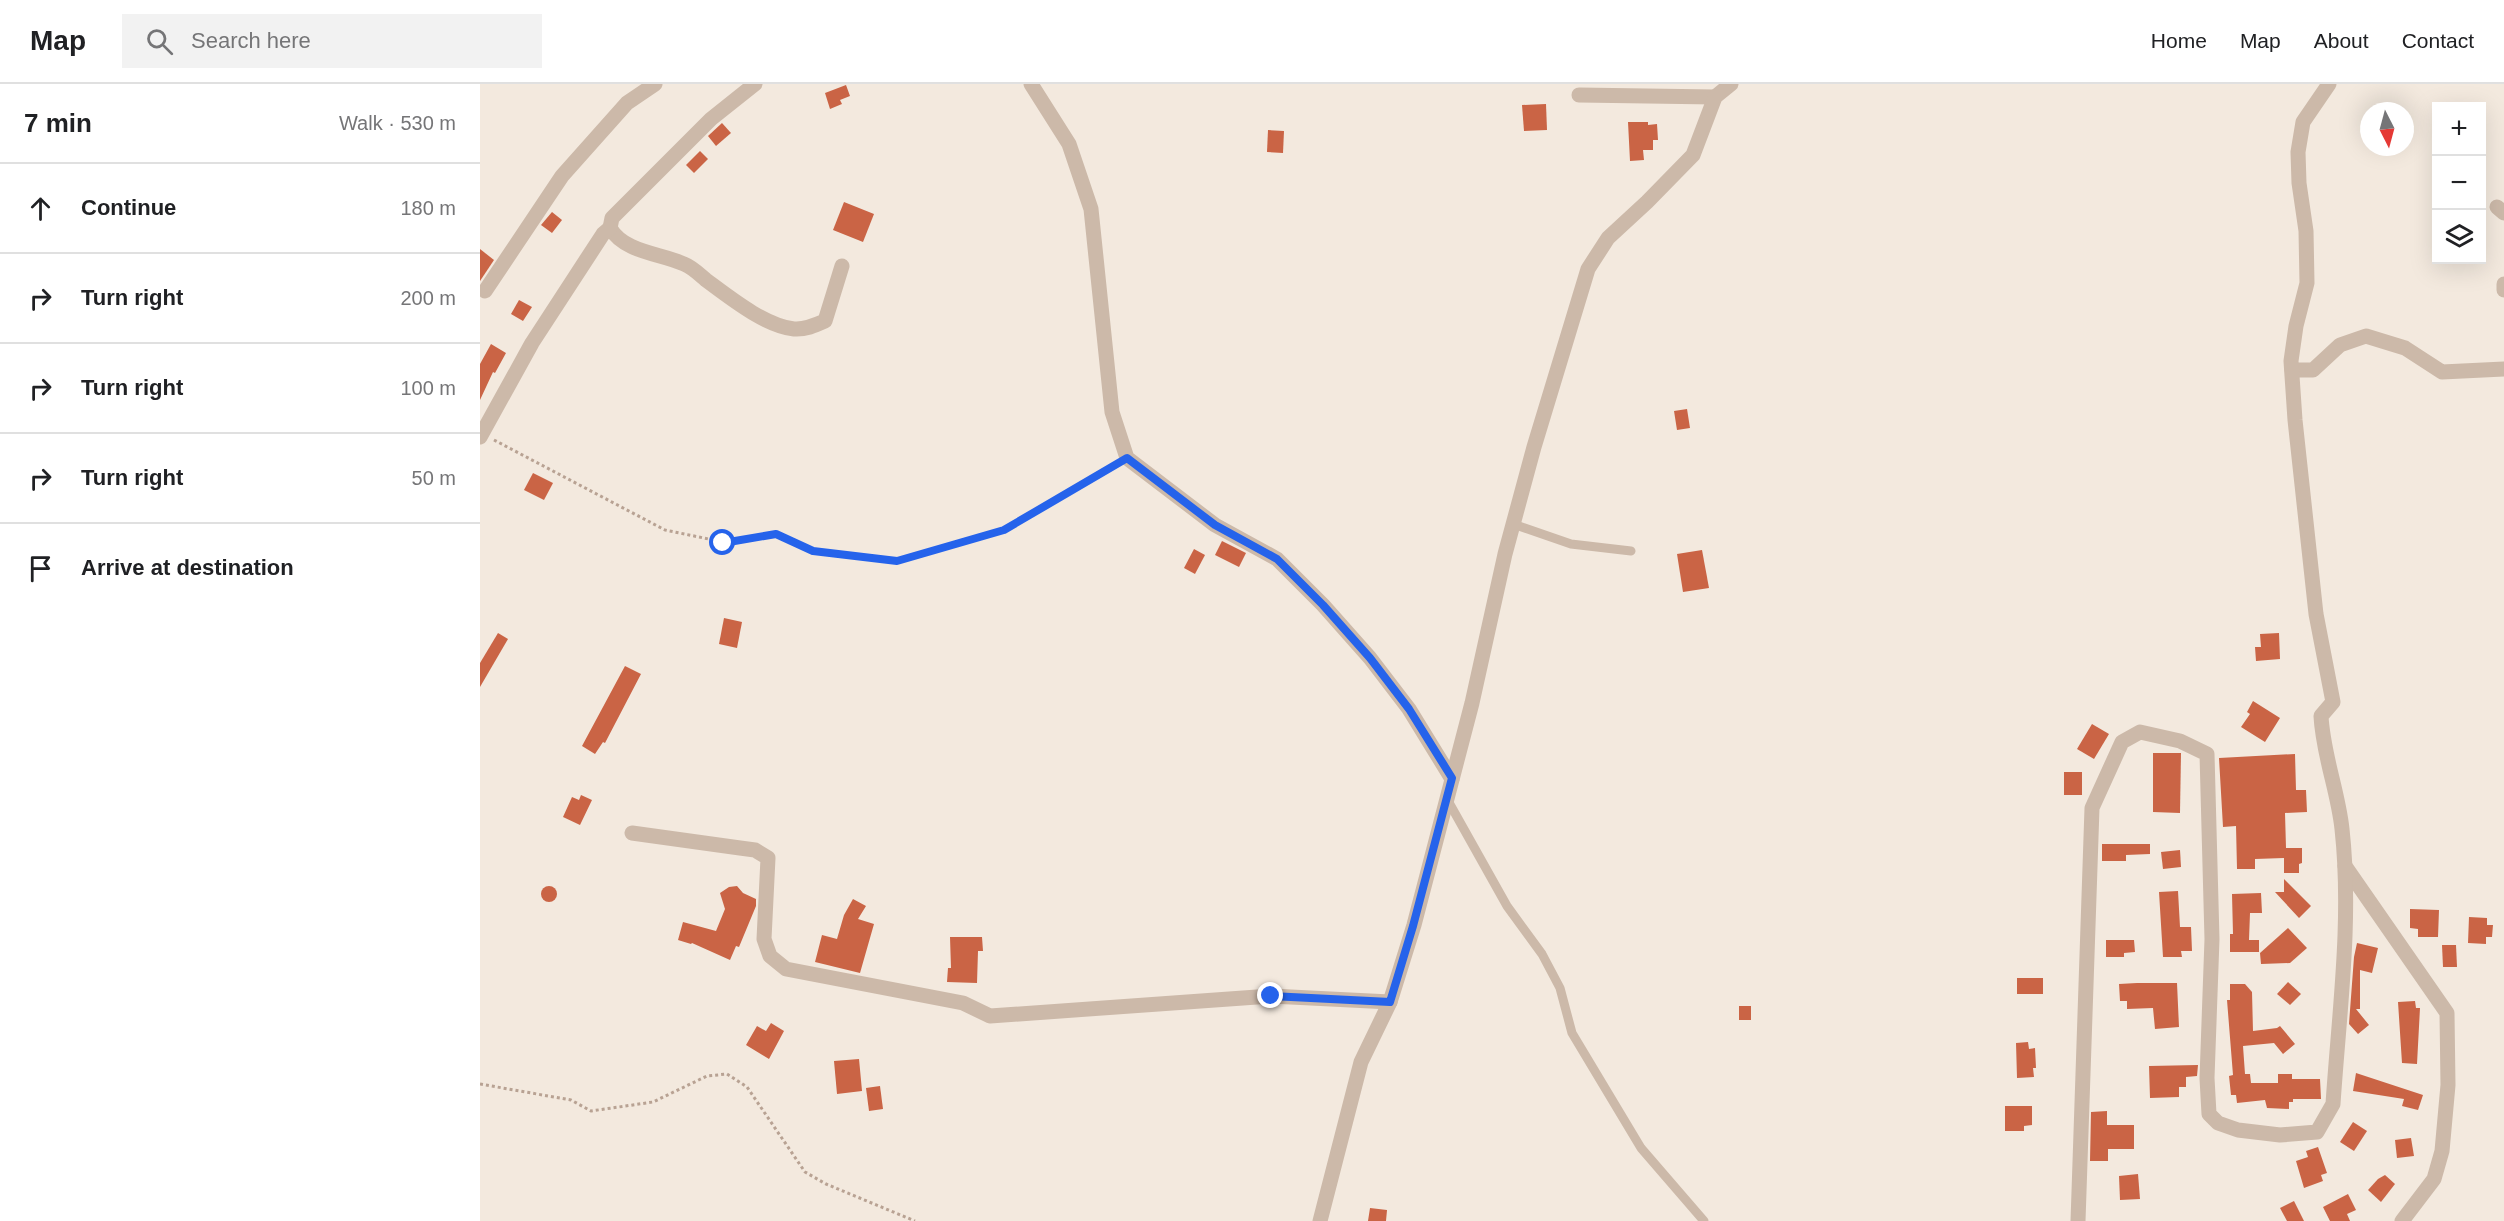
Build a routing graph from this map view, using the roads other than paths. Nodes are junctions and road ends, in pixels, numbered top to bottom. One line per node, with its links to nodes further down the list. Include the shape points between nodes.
1 (655, 84): 12 (street, via 627,103 562,176)
2 (755, 84): 8 (street, via 711,119 612,218)
3 (1031, 84): 18 (street, via 1069,144 1091,208 1112,412 1127,458 1215,525 1277,559 1370,658 1409,709)
4 (1731, 84): 7 (street)
5 (2329, 84): 14 (street, via 2303,123 2298,152 2307,283 2296,326)
6 (1579, 95): 7 (street)
7 (1715, 97): 16 (street, via 1694,155 1608,238 1588,269)
8 (610, 228): 9 (street, via 637,249 685,264 741,305 778,325 795,329 825,321); 15 (street, via 532,343)
9 (842, 266)
10 (2504, 284): 11 (street)
11 (2504, 290)
12 (485, 291)
13 (2504, 369): 14 (street, via 2442,372 2405,348 2366,336 2340,345 2313,370)
14 (2292, 370): 21 (street, via 2316,614 2332,702 2322,716 2322,738 2342,829)
15 (481, 435)
16 (1513, 524): 17 (lane, via 1571,543); 18 (street)
17 (1631, 551)
18 (1452, 778): 19 (street)
19 (1447, 799): 22 (street); 24 (lane, via 1507,906 1546,962 1560,988 1572,1033 1641,1148)
20 (632, 833): 22 (street, via 755,850 768,858 764,939 770,956 786,969 963,1003 990,1016 1271,996)
21 (2343, 865): 25 (street, via 2346,893 2333,1104 2317,1132 2280,1135 2238,1130 2218,1123 2209,1114 2207,1078 2212,939 2207,754 2180,741 2140,732 2122,742 2092,808); 26 (street, via 2447,1013 2448,1085 2442,1152 2434,1179)
22 (1390, 1002): 23 (street, via 1361,1062)
23 (1320, 1221)
24 (1704, 1221)
25 (2078, 1221)
26 (2402, 1221)

